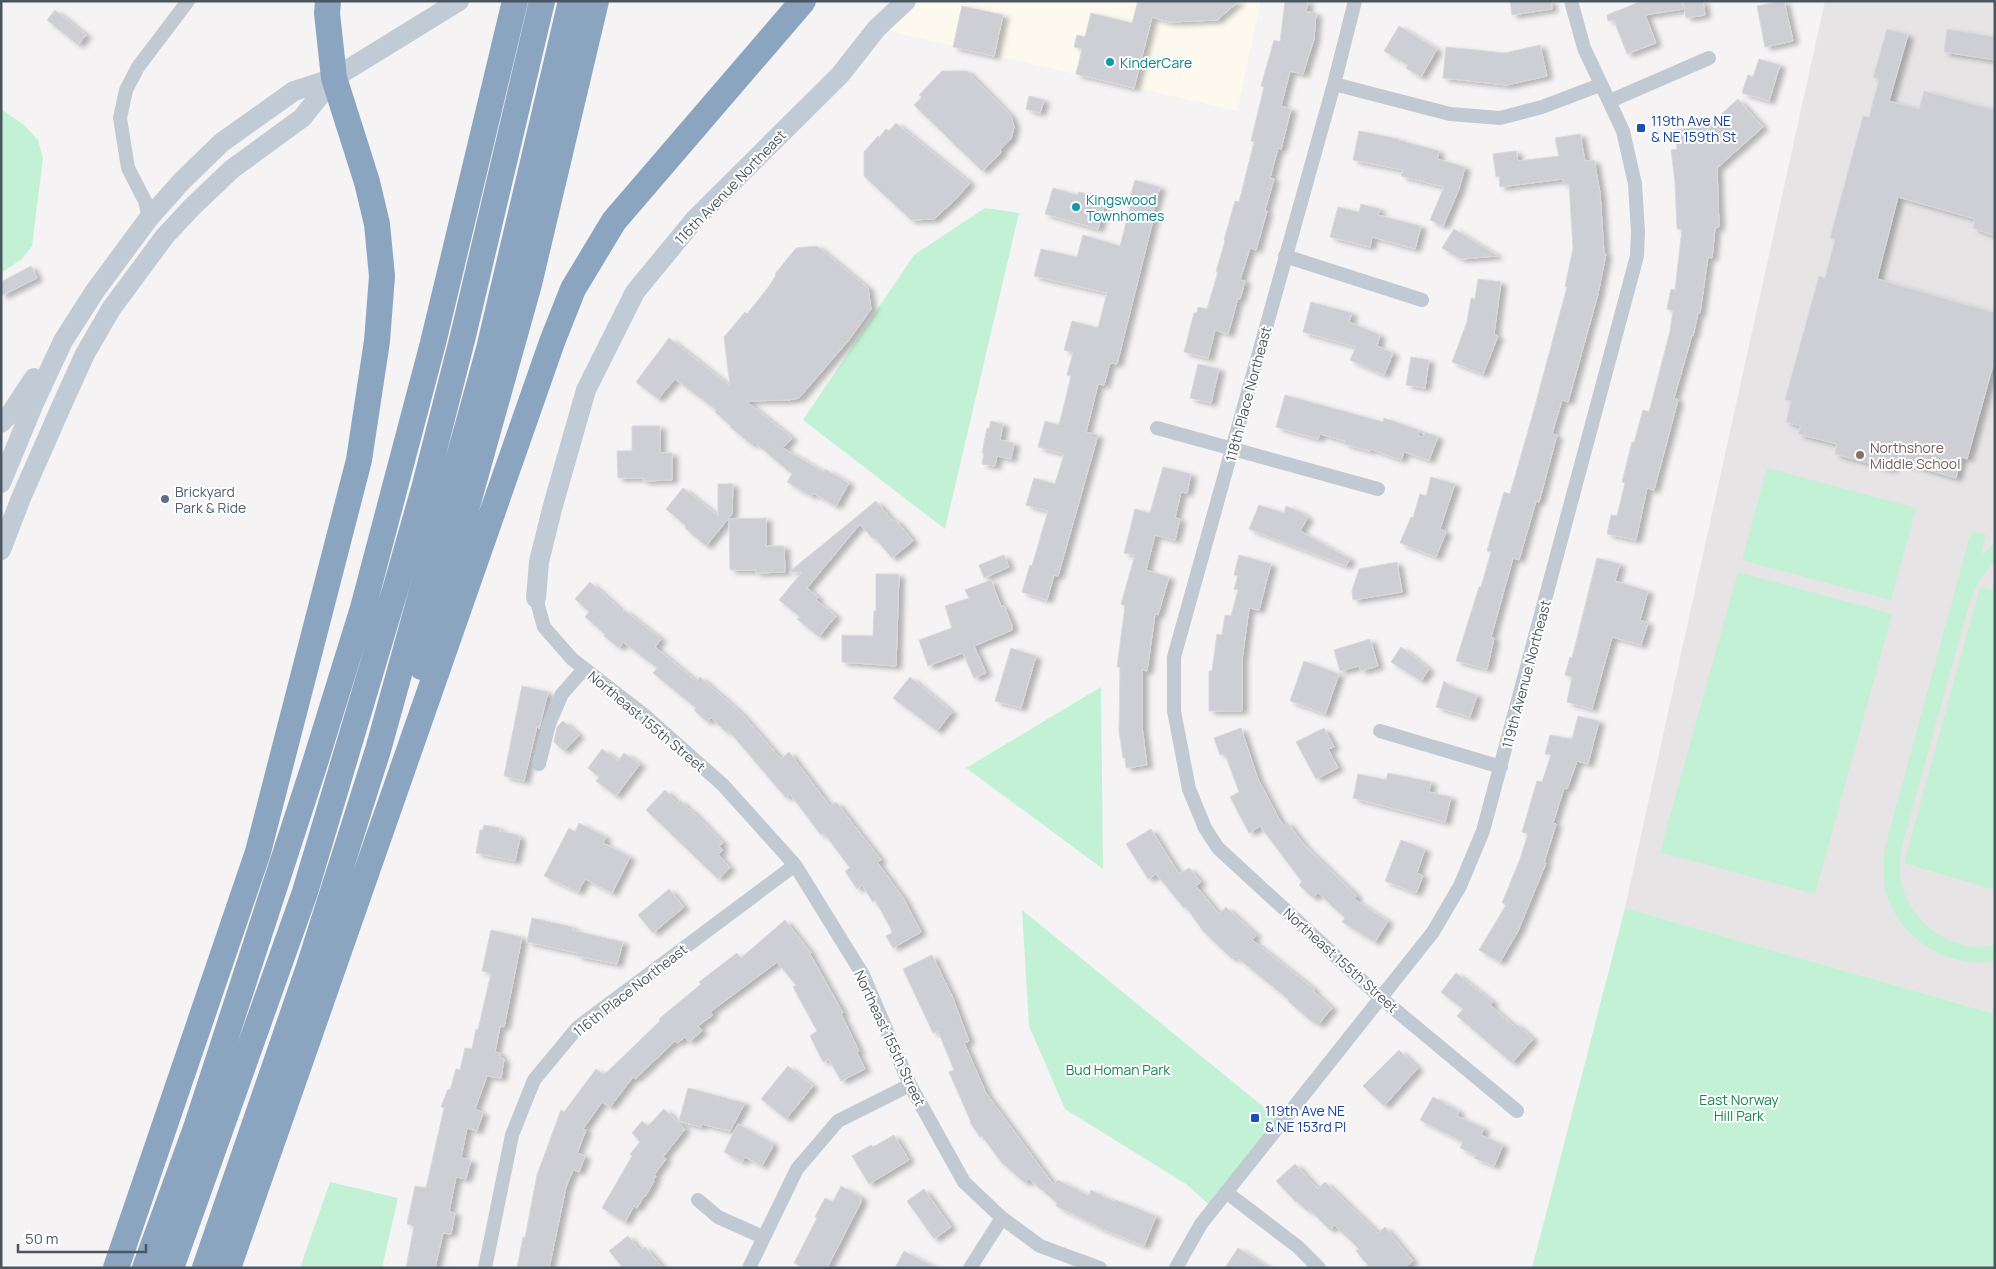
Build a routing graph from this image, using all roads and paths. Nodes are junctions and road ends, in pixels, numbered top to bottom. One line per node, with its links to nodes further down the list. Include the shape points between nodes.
1 (188, 1): 17 (street, via 138,67 126,90 120,118 128,168 145,200)
2 (328, 1): 13 (highway)
3 (459, 1): 13 (main road)
4 (515, 1): 37 (highway, via 434,343 363,608)
5 (542, 1): 39 (highway, via 489,231 425,484 307,883)
6 (571, 1): 49 (highway, via 489,350 378,750 306,976)
7 (803, 1): 36 (highway, via 614,221 573,289)
8 (906, 1): 29 (main road, 116th Avenue Northeast, via 877,28 840,75 695,219 635,292 586,390 556,490 540,562)
9 (1355, 1): 14 (street, 118th Place Northeast)
10 (1571, 1): 15 (street, 119th Avenue Northeast, via 1584,48)
11 (595, 8): 36 (highway, via 529,284)
12 (1709, 58): 16 (street)
13 (334, 78): 17 (main road, via 294,91 221,144); 26 (main road, via 302,118 232,169 165,236 111,309 85,354); 46 (highway, via 378,224 382,276 377,341 359,460 258,852)
14 (1334, 84): 15 (street, via 1450,114 1500,118 1542,108); 18 (street, 118th Place Northeast)
15 (1600, 85): 16 (street, 119th Avenue Northeast)
16 (1610, 101): 33 (street, 119th Avenue Northeast, via 1623,131 1635,184 1637,256)
17 (149, 218): 20 (main road)
18 (1285, 256): 19 (street); 23 (street, 118th Place Northeast)
19 (1422, 300)
20 (63, 341): 21 (main road); 24 (main road); 26 (main road, via 55,387 20,474)
21 (1, 423)
22 (1157, 428): 23 (street)
23 (1232, 449): 25 (street); 34 (street, 118th Place Northeast, via 1174,657 1174,711)
24 (1, 483)
25 (1378, 489)
26 (21, 498): 27 (main road, via 5,510); 28 (main road)
27 (1, 518)
28 (1, 550)
29 (536, 598): 30 (street, Northeast 155th Street, via 544,627)
30 (584, 669): 32 (street, via 562,694 549,724); 35 (street, Northeast 155th Street, via 643,714 723,785)
31 (1380, 731): 33 (street)
32 (539, 764)
33 (1501, 767): 38 (street, 119th Avenue Northeast, via 1484,831 1460,886 1433,932)
34 (1189, 789): 38 (street, Northeast 155th Street, via 1205,828 1218,848)
35 (795, 866): 40 (street, Northeast 155th Street, via 863,975); 51 (street, 116th Place Northeast, via 578,1026 534,1080 512,1135)
36 (352, 910): 50 (highway)
37 (244, 978): 39 (highway); 47 (highway, via 196,1128)
38 (1381, 998): 41 (street, Northeast 155th Street); 42 (street, 119th Avenue Northeast)
39 (257, 1030): 48 (highway)
40 (910, 1085): 44 (street, Northeast 155th Street, via 964,1182); 45 (street, via 838,1121 797,1169)
41 (1517, 1111)
42 (1226, 1192): 55 (street, 119th Avenue Northeast, via 1201,1224); 56 (street, via 1298,1247)
43 (698, 1200): 45 (street, via 718,1217)
44 (1002, 1218): 53 (street); 54 (street, Northeast 155th Street, via 1040,1246)
45 (764, 1238): 52 (street)
46 (116, 1268)
47 (145, 1268)
48 (171, 1268)
49 (205, 1268)
50 (228, 1268)
51 (485, 1268)
52 (749, 1268)
53 (970, 1268)
54 (1100, 1268)
55 (1176, 1268)
56 (1319, 1268)

